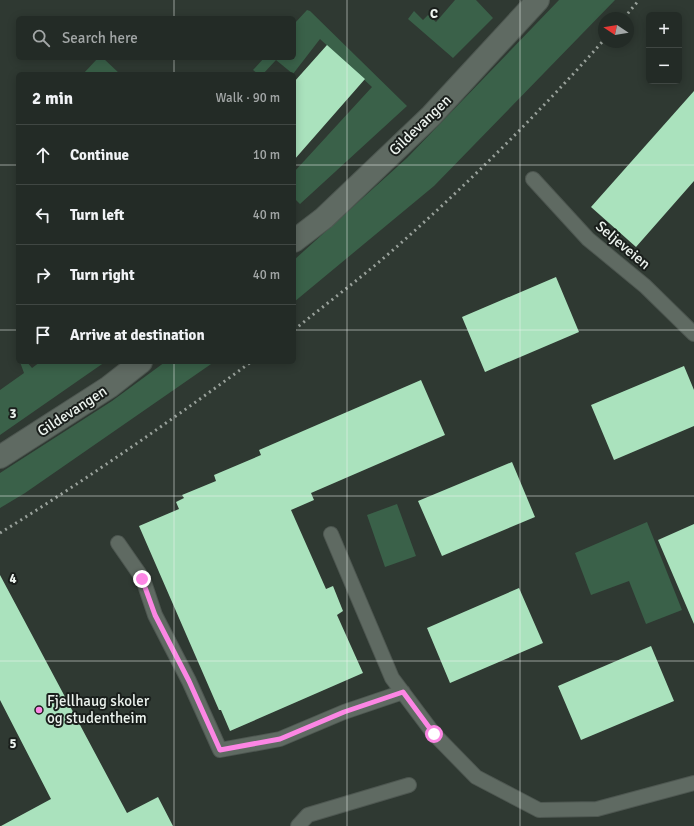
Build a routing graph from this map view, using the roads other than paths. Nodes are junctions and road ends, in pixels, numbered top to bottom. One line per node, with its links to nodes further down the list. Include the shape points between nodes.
1 (538, 0): 3 (street, Gildevangen, via 431,116 324,218)
2 (533, 179): 4 (lane, Seljeveien, via 588,239 645,286)
3 (296, 239)
4 (694, 334)
5 (139, 364): 6 (street, Gildevangen, via 109,387)
6 (0, 457)
7 (331, 534): 9 (lane, via 392,678)
8 (118, 543): 9 (lane, via 142,579 155,615 189,681 220,750 280,739 344,712)
9 (403, 692): 10 (lane, via 434,734 476,777 539,810 598,809)
10 (694, 783)
11 (409, 785): 12 (lane, via 308,815)
12 (298, 826)

